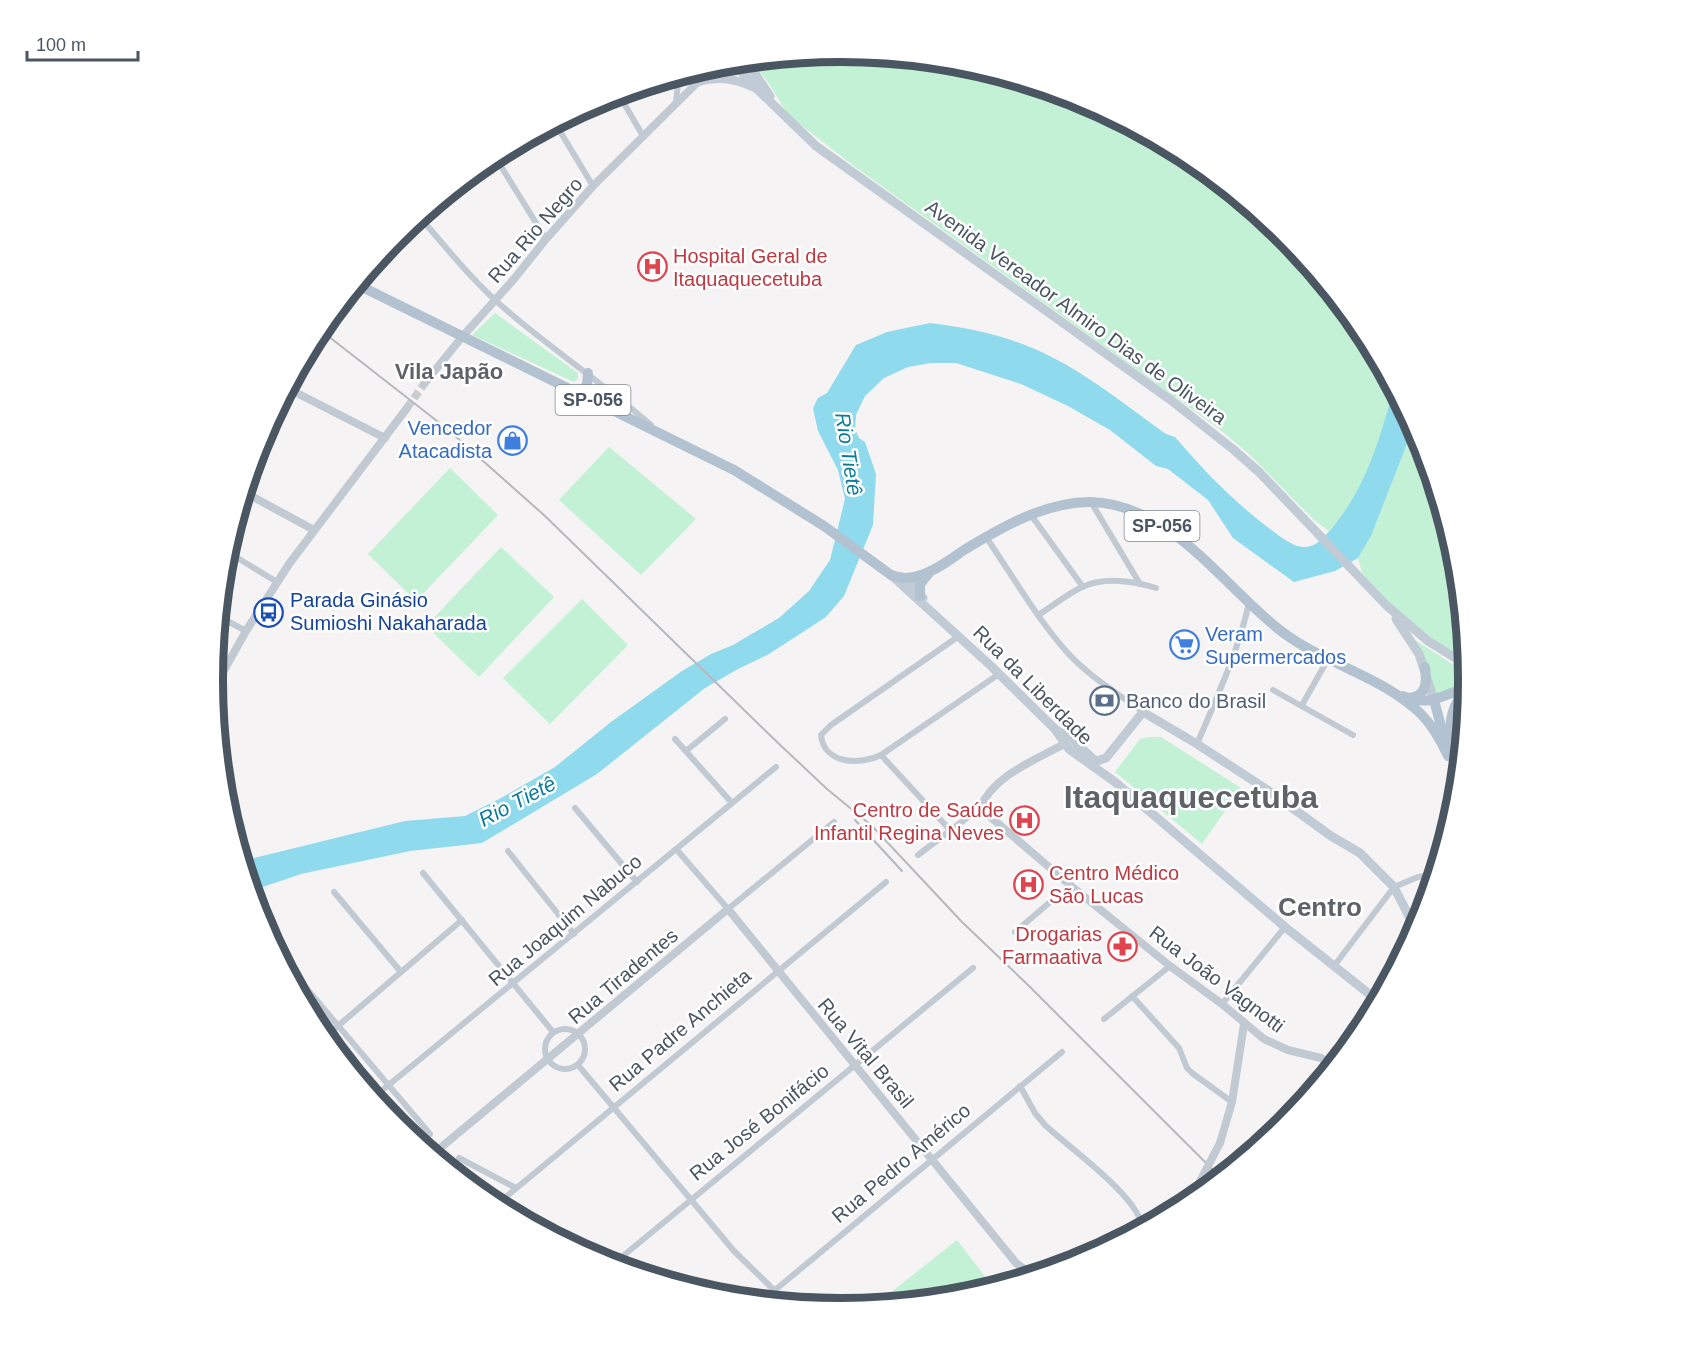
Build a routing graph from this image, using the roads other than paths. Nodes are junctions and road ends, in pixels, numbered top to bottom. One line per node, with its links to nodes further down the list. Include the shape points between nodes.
1 (752, 68): 8 (main road)
2 (740, 70): 5 (main road, Avenida Vereador Almiro Dias de Oliveira)
3 (699, 79): 5 (main road, via 727,78); 7 (street, Rua Rio Negro)
4 (678, 84): 7 (street)
5 (757, 89): 8 (main road, Avenida Vereador Almiro Dias de Oliveira)
6 (623, 102): 10 (street)
7 (676, 102): 10 (street, Rua Rio Negro)
8 (785, 117): 41 (main road, Avenida Vereador Almiro Dias de Oliveira, via 816,146 1181,408 1259,472)
9 (559, 129): 12 (street)
10 (643, 136): 12 (street, Rua Rio Negro)
11 (500, 164): 14 (street)
12 (594, 186): 14 (street, Rua Rio Negro)
13 (425, 223): 16 (street)
14 (546, 239): 16 (street, Rua Rio Negro)
15 (363, 288): 17 (main road, SP-056)
16 (496, 300): 17 (street, Rua Rio Negro); 18 (street)
17 (462, 337): 19 (street, Rua Rio Negro); 21 (main road, SP-056)
18 (588, 373): 21 (main road, via 587,385); 23 (street)
19 (424, 384)
20 (294, 391): 24 (street)
21 (579, 393): 23 (main road, SP-056)
22 (407, 408): 24 (street)
23 (661, 434): 31 (main road, SP-056, via 759,484)
24 (385, 438): 28 (street)
25 (251, 496): 28 (street)
26 (1091, 502): 27 (main road, SP-056); 36 (street); 40 (main road, SP-056, via 1135,512 1170,531)
27 (1031, 515): 29 (main road, SP-056); 37 (street)
28 (314, 530): 35 (street)
29 (987, 537): 32 (main road, SP-056); 42 (street)
30 (235, 556): 35 (street)
31 (878, 564): 33 (main road, SP-056); 34 (main road, SP-056)
32 (930, 571): 34 (main road, SP-056); 39 (main road, via 920,584)
33 (891, 575): 34 (main road, SP-056); 44 (main road, Rua da Liberdade)
34 (906, 579): 39 (main road, Rua da Liberdade)
35 (277, 582): 45 (street)
36 (1140, 584): 37 (street, via 1113,581); 38 (street)
37 (1083, 587): 42 (street)
38 (1156, 588)
39 (920, 596): 44 (main road, Rua da Liberdade)
40 (1249, 603): 47 (main road, SP-056, via 1281,631); 65 (street, via 1231,666)
41 (1386, 605): 48 (main road, Avenida Vereador Almiro Dias de Oliveira, via 1428,641); 49 (main road, Avenida Vereador Almiro Dias de Oliveira, via 1415,645)
42 (1038, 615): 59 (street, via 1075,661)
43 (226, 620): 45 (street)
44 (942, 620): 46 (main road, Rua da Liberdade)
45 (246, 631): 50 (street)
46 (959, 636): 51 (main road, Rua da Liberdade); 68 (street, via 821,735 823,745 843,760 864,762)
47 (1328, 659): 52 (main road, SP-056); 58 (street)
48 (1457, 659)
49 (1425, 667): 55 (main road, via 1424,691); 56 (main road, Avenida Vereador Almiro Dias de Oliveira)
50 (223, 672)
51 (999, 674): 61 (main road, Rua da Liberdade); 68 (street)
52 (1386, 689): 55 (main road, SP-056); 70 (main road, SP-056, via 1425,718)
53 (1273, 690): 58 (street)
54 (1458, 692): 56 (main road, SP-056)
55 (1408, 698): 56 (main road, SP-056)
56 (1434, 700): 70 (main road)
57 (1457, 700): 67 (main road, via 1451,714)
58 (1302, 705): 62 (street)
59 (1143, 712): 65 (main road); 71 (main road)
60 (725, 719): 66 (street)
61 (1054, 728): 64 (main road, Rua da Liberdade); 69 (main road)
62 (1353, 735)
63 (675, 739): 66 (street)
64 (1064, 744): 69 (main road); 74 (main road, Rua da Liberdade); 76 (street, via 998,783)
65 (1197, 744): 88 (main road, via 1360,853)
66 (686, 751): 75 (street)
67 (1454, 754)
68 (881, 755): 79 (street)
69 (1089, 756): 71 (main road, via 1097,761)
70 (1448, 756): 72 (main road, SP-056)
71 (1106, 758): 74 (main road, via 1107,770)
72 (1452, 764)
73 (776, 767): 75 (street, Rua Joaquim Nabuco)
74 (1115, 782): 93 (main road, Rua da Liberdade)
75 (732, 803): 80 (street, Rua Joaquim Nabuco)
76 (980, 807): 79 (street); 87 (street, Rua João Vagnotti)
77 (575, 808): 85 (street)
78 (834, 822): 90 (street, Rua Tiradentes)
79 (950, 830): 82 (street)
80 (677, 850): 85 (street, Rua Joaquim Nabuco); 90 (street, Rua Vital Brasil)
81 (508, 851): 95 (street)
82 (918, 855)
83 (423, 873): 92 (street)
84 (1427, 875): 88 (street)
85 (637, 882): 95 (street, Rua Joaquim Nabuco)
86 (886, 882): 99 (street, Rua Padre Anchieta)
87 (1070, 885): 94 (street); 96 (street, Rua João Vagnotti)
88 (1394, 887): 91 (main road); 97 (street)
89 (334, 892): 100 (street)
90 (728, 909): 99 (street, Rua Vital Brasil); 113 (street, Rua Tiradentes)
91 (1410, 918)
92 (462, 920): 100 (street); 101 (street)
93 (1285, 927): 97 (main road, Rua da Liberdade); 107 (street)
94 (1015, 932)
95 (574, 934): 101 (street, Rua Joaquim Nabuco)
96 (1170, 966): 105 (street); 107 (street, Rua João Vagnotti)
97 (1334, 966): 103 (main road, Rua da Liberdade)
98 (973, 968): 118 (street, Rua José Bonifácio)
99 (777, 971): 118 (street, Rua Vital Brasil); 123 (street, Rua Padre Anchieta)
100 (401, 972): 110 (street)
101 (514, 984): 112 (street); 119 (street, Rua Joaquim Nabuco)
102 (304, 986): 110 (street)
103 (1367, 993): 104 (main road); 106 (main road, Rua da Liberdade)
104 (1373, 994)
105 (1132, 996): 108 (street); 122 (street, via 1179,1048 1187,1068)
106 (1371, 996)
107 (1222, 1004): 109 (street, Rua João Vagnotti)
108 (1104, 1018)
109 (1244, 1024): 116 (street, Rua João Vagnotti, via 1275,1045); 122 (street)
110 (339, 1025): 111 (street); 119 (street)
111 (332, 1031)
112 (553, 1032): 113 (street, via 565,1028); 115 (street, via 545,1043)
113 (580, 1034): 115 (street, Rua Tiradentes); 117 (street, via 586,1048)
114 (1062, 1052): 120 (street, Rua Pedro Américo)
115 (548, 1060): 117 (street, via 561,1069); 125 (street, Rua Tiradentes)
116 (1327, 1061)
117 (578, 1065): 123 (street)
118 (854, 1065): 127 (street, Rua Vital Brasil); 131 (street, Rua José Bonifácio)
119 (389, 1086): 121 (street, Rua Joaquim Nabuco); 124 (street)
120 (1020, 1086): 127 (street, Rua Pedro Américo); 132 (street, via 1035,1113 1125,1196)
121 (381, 1092)
122 (1232, 1102): 128 (street, bridge, via 1220,1143)
123 (615, 1107): 129 (street, Rua Padre Anchieta); 131 (street)
124 (430, 1134)
125 (439, 1149)
126 (459, 1158): 129 (street)
127 (933, 1159): 134 (street, Rua Vital Brasil); 135 (street, Rua Pedro Américo)
128 (1200, 1182)
129 (516, 1188): 130 (street, Rua Padre Anchieta)
130 (504, 1198)
131 (691, 1200): 133 (street, Rua José Bonifácio); 135 (street, via 740,1258)
132 (1139, 1220)
133 (623, 1256)
134 (1024, 1269)
135 (774, 1290): 136 (street, Rua Pedro Américo)
136 (771, 1293)

